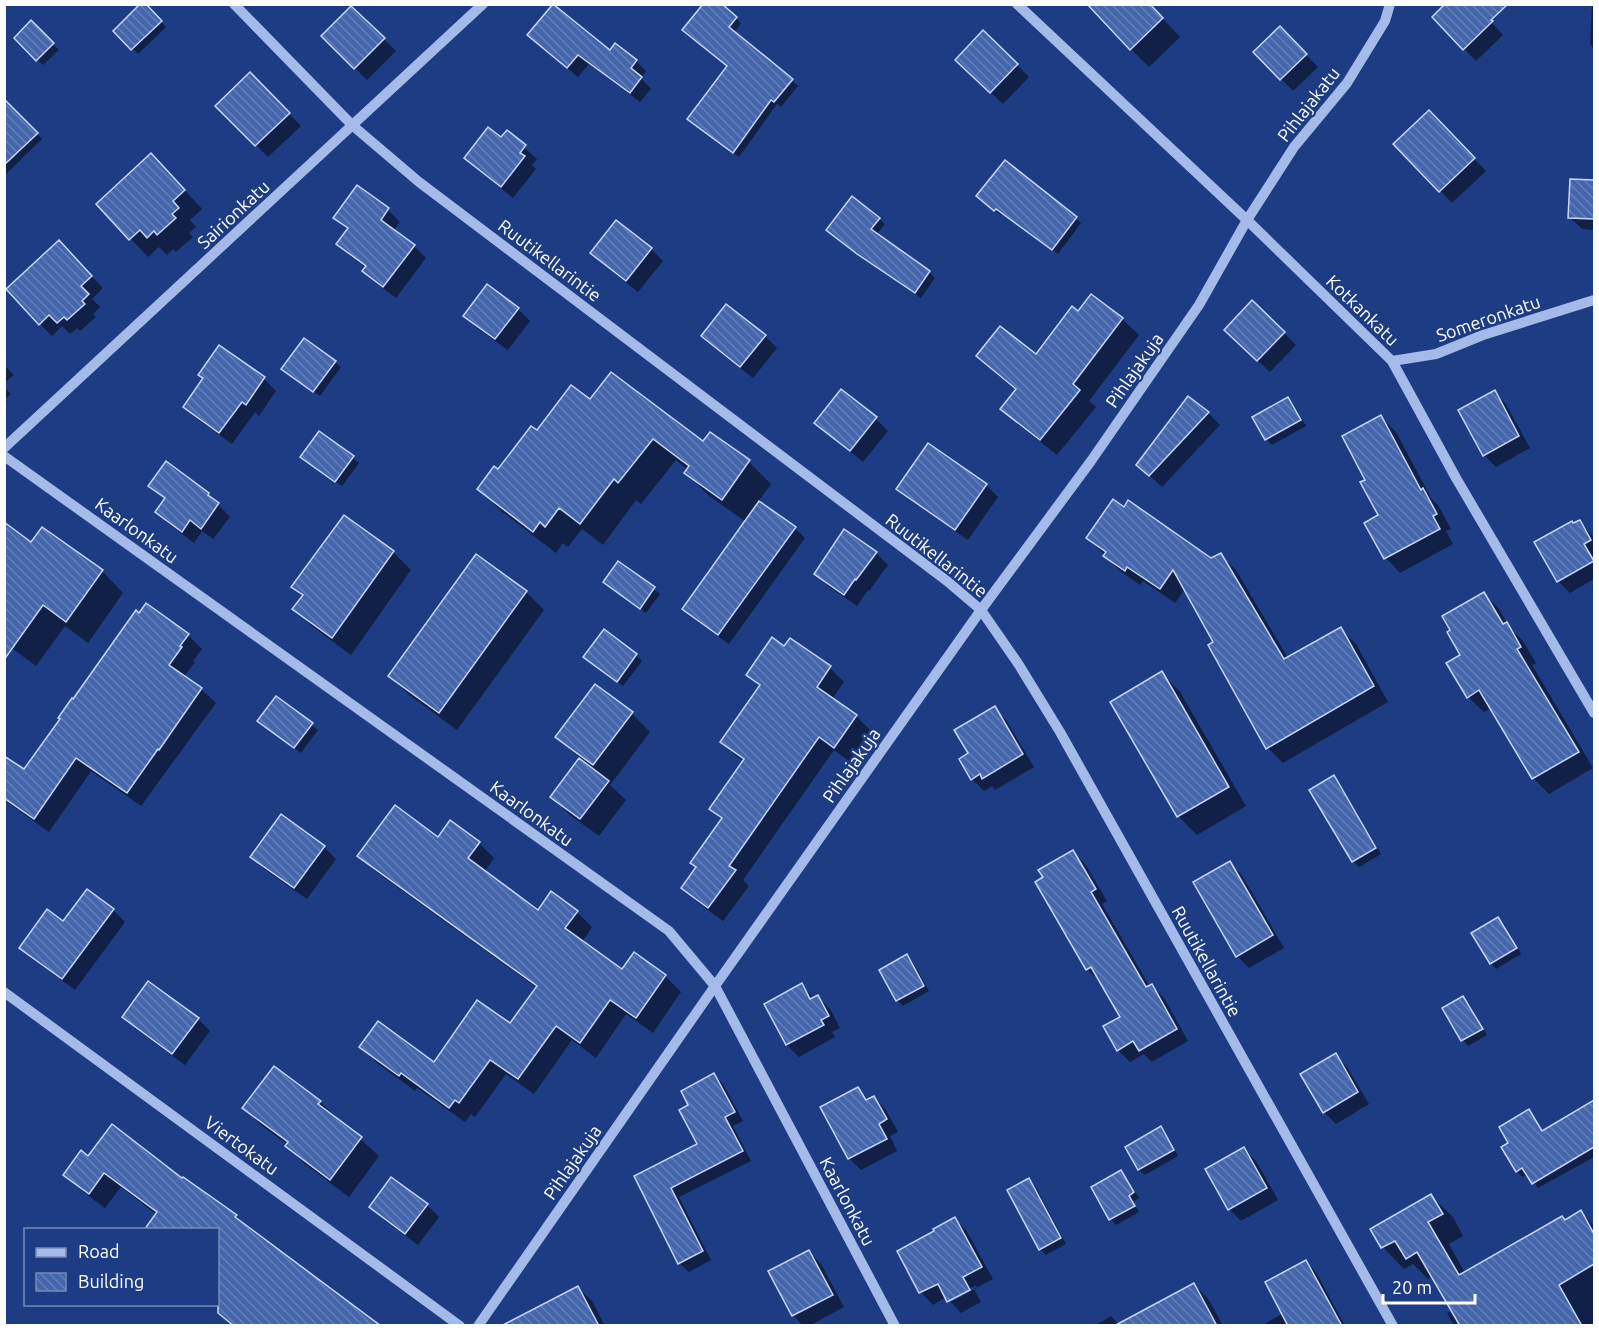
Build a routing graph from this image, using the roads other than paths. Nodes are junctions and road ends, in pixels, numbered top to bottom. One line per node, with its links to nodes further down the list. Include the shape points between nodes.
1 (234, 4): 5 (street, Ruutikellarintie)
2 (483, 4): 5 (street, Sairionkatu)
3 (1017, 4): 6 (street, Kotkankatu)
4 (1390, 4): 6 (street, Pihlajakatu, via 1385,21 1347,83 1294,147)
5 (352, 125): 9 (street, Sairionkatu); 11 (street, Ruutikellarintie, via 419,182)
6 (1247, 220): 8 (street, Kotkankatu); 11 (street, Pihlajakuja, via 1192,315 1091,461)
7 (1594, 300): 8 (street, Someronkatu, via 1436,354)
8 (1392, 361): 12 (street, Kotkankatu)
9 (4, 448)
10 (4, 456): 13 (street, Kaarlonkatu, via 669,931)
11 (981, 609): 13 (street, Pihlajakuja); 18 (street, Ruutikellarintie, via 1060,732)
12 (1594, 712)
13 (715, 986): 16 (street, Pihlajakuja); 17 (street, Kaarlonkatu)
14 (4, 992): 15 (street, Viertokatu)
15 (460, 1326)
16 (478, 1326)
17 (895, 1326)
18 (1393, 1326)

